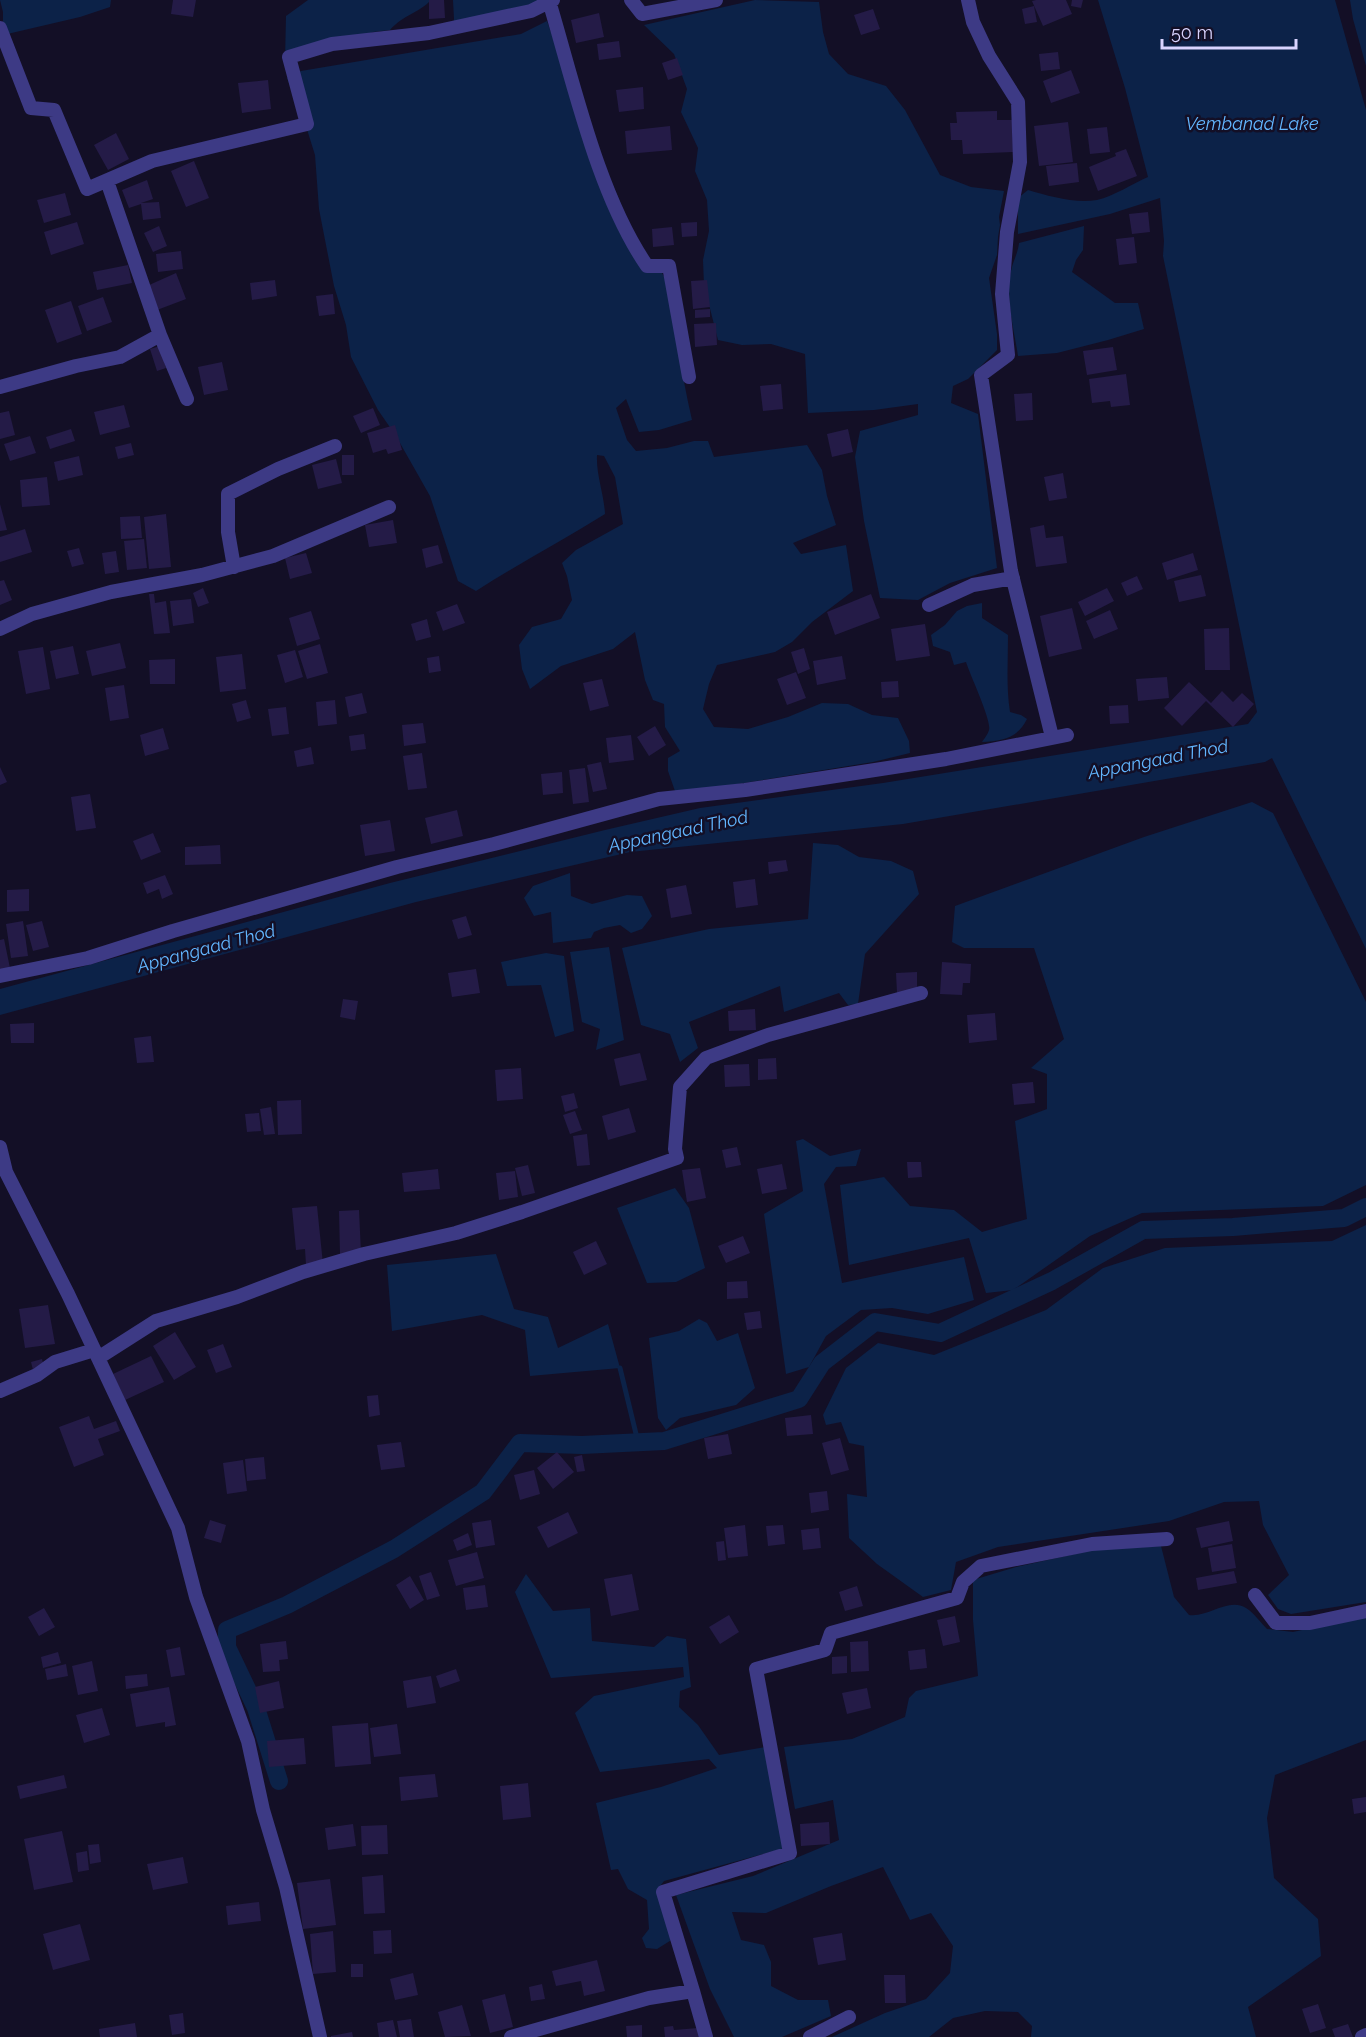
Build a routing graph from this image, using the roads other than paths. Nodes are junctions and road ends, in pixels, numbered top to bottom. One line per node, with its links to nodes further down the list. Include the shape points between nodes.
1 (632, 0): 2 (street, via 642,14)
2 (716, 0)
3 (968, 0): 14 (street, via 973,22 989,56 1018,102 1020,162 1007,232 1002,294 1008,355 981,375)
4 (551, 1): 6 (street, via 531,11 429,33 332,44 289,57 307,124 153,161); 8 (street, via 597,159 619,215 647,266 669,266)
5 (0, 28): 6 (street, via 31,108 54,110 87,189)
6 (107, 181): 7 (street)
7 (160, 335): 9 (street, via 120,357); 10 (street)
8 (689, 376)
9 (0, 387)
10 (187, 399)
11 (335, 446): 13 (street, via 228,494 228,532)
12 (389, 507): 13 (street, via 273,556)
13 (234, 567): 16 (street, via 111,592 32,614)
14 (1013, 578): 15 (street, via 973,585); 18 (street)
15 (929, 605)
16 (0, 629)
17 (1067, 735): 18 (street)
18 (1052, 737): 19 (street, via 946,759 659,799 396,867 88,958)
19 (0, 976)
20 (921, 993): 22 (street, via 768,1035 706,1058 680,1087 677,1158 456,1233 364,1254 156,1321)
21 (0, 1147): 22 (street, via 6,1172)
22 (96, 1354): 23 (street, via 55,1362 37,1375); 30 (street, via 178,1528 196,1597 248,1741)
23 (0, 1391)
24 (1167, 1539): 27 (street, via 1092,1544 981,1566 963,1582 957,1598 831,1633 825,1650 756,1669 790,1853 663,1892)
25 (1255, 1595): 26 (street, via 1276,1623 1310,1623)
26 (1366, 1611)
27 (693, 1991): 31 (street, via 650,1998); 32 (street)
28 (849, 2017): 33 (street)
29 (1366, 2035): 34 (street)
30 (320, 2037)
31 (511, 2037)
32 (706, 2037)
33 (810, 2037)
34 (1362, 2037)

